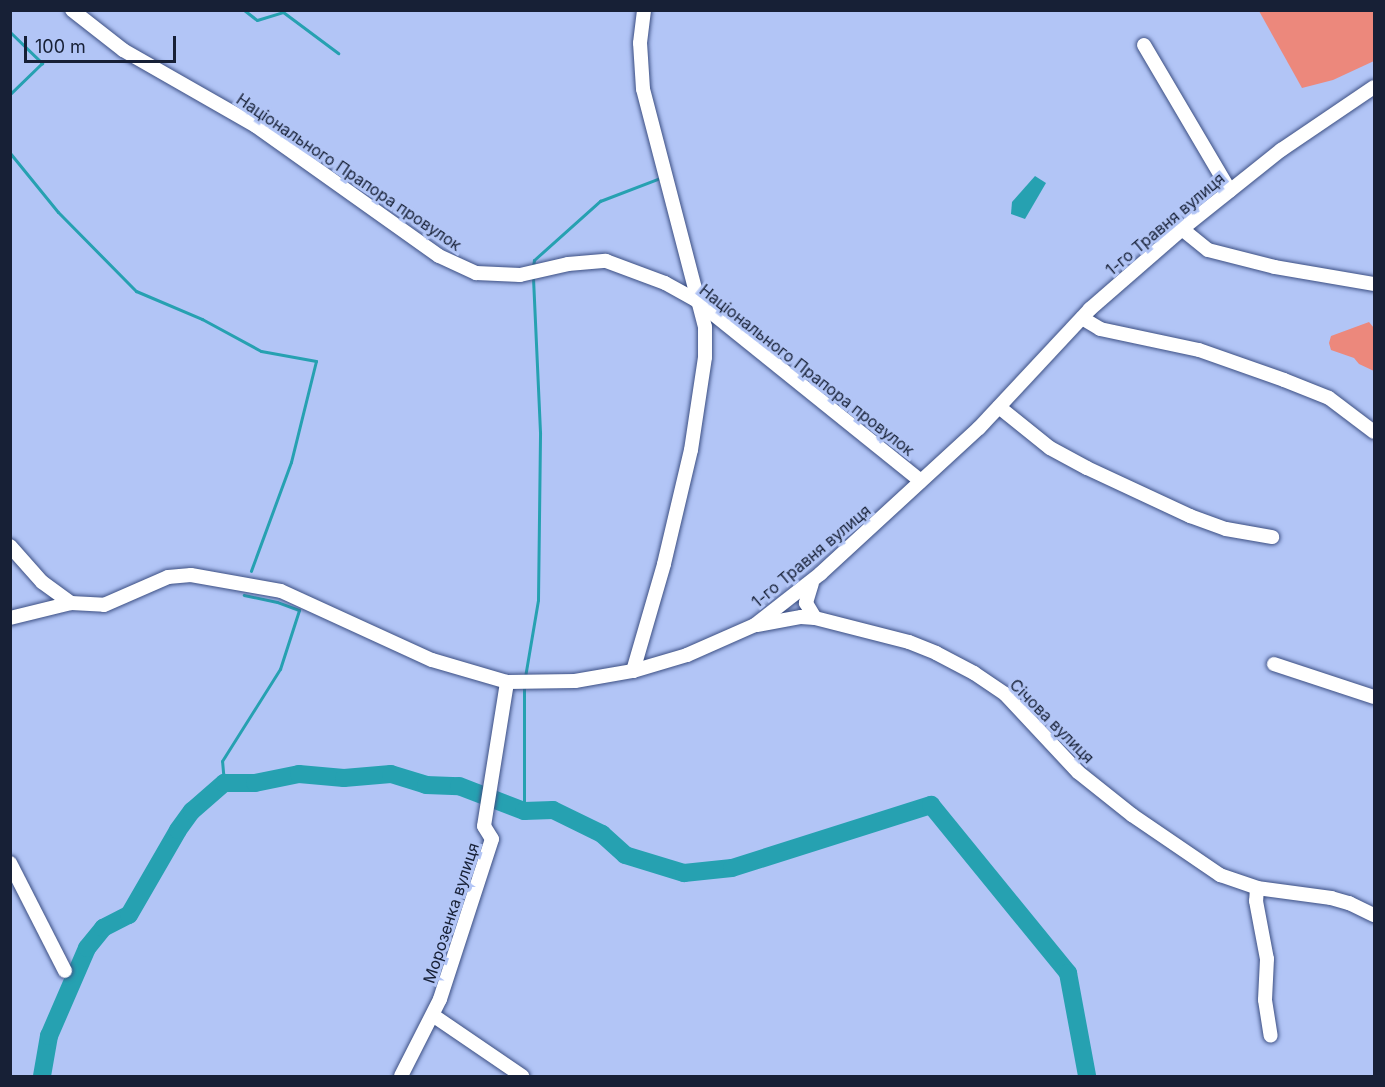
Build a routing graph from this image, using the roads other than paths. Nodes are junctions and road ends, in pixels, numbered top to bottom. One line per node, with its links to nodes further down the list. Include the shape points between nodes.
1 (72, 10): 8 (street, Національного Прапора провулок, via 123,50 256,126 439,256 476,273 519,275 568,264 606,261 665,283)
2 (644, 10): 8 (street, via 640,43 643,89)
3 (1144, 45): 5 (street)
4 (1374, 87): 5 (street, 1-го Травня вулиця, via 1281,150)
5 (1230, 191): 6 (street, 1-го Травня вулиця)
6 (1182, 230): 7 (street, via 1208,250); 9 (street, 1-го Травня вулиця)
7 (1374, 285)
8 (697, 301): 12 (street, Національного Прапора провулок); 21 (street, via 705,327 705,357 692,450)
9 (1082, 318): 10 (street, 1-го Травня вулиця); 11 (street, via 1100,329 1198,350 1284,380 1329,398)
10 (999, 407): 12 (street, 1-го Травня вулиця); 13 (street, via 1050,448 1087,468 1190,516 1226,529)
11 (1374, 432)
12 (921, 481): 15 (street, 1-го Травня вулиця)
13 (1272, 537)
14 (10, 546): 16 (street, via 42,582)
15 (814, 579): 18 (street, via 806,603); 19 (street, 1-го Травня вулиця)
16 (70, 603): 17 (street, 1-го Травня вулиця); 22 (street, 1-го Травня вулиця, via 104,605 168,578 191,575 281,591 432,660)
17 (10, 618)
18 (815, 618): 19 (street, Січова вулиця); 25 (street, Січова вулиця, via 909,642 981,677 1005,694 1078,772 1131,815 1221,875)
19 (755, 625): 21 (street, 1-го Травня вулиця, via 687,655)
20 (1274, 664): 23 (street)
21 (633, 671): 22 (street, 1-го Травня вулиця, via 575,681)
22 (507, 682): 28 (street, Морозенка вулиця, via 484,826 492,840)
23 (1374, 697)
24 (10, 863): 27 (street)
25 (1257, 888): 26 (street, Січова вулиця, via 1331,898); 29 (street, via 1267,959 1265,1000)
26 (1374, 915)
27 (65, 971)
28 (434, 1016): 30 (street, Морозенка вулиця); 31 (street)
29 (1271, 1036)
30 (401, 1077)
31 (522, 1077)

